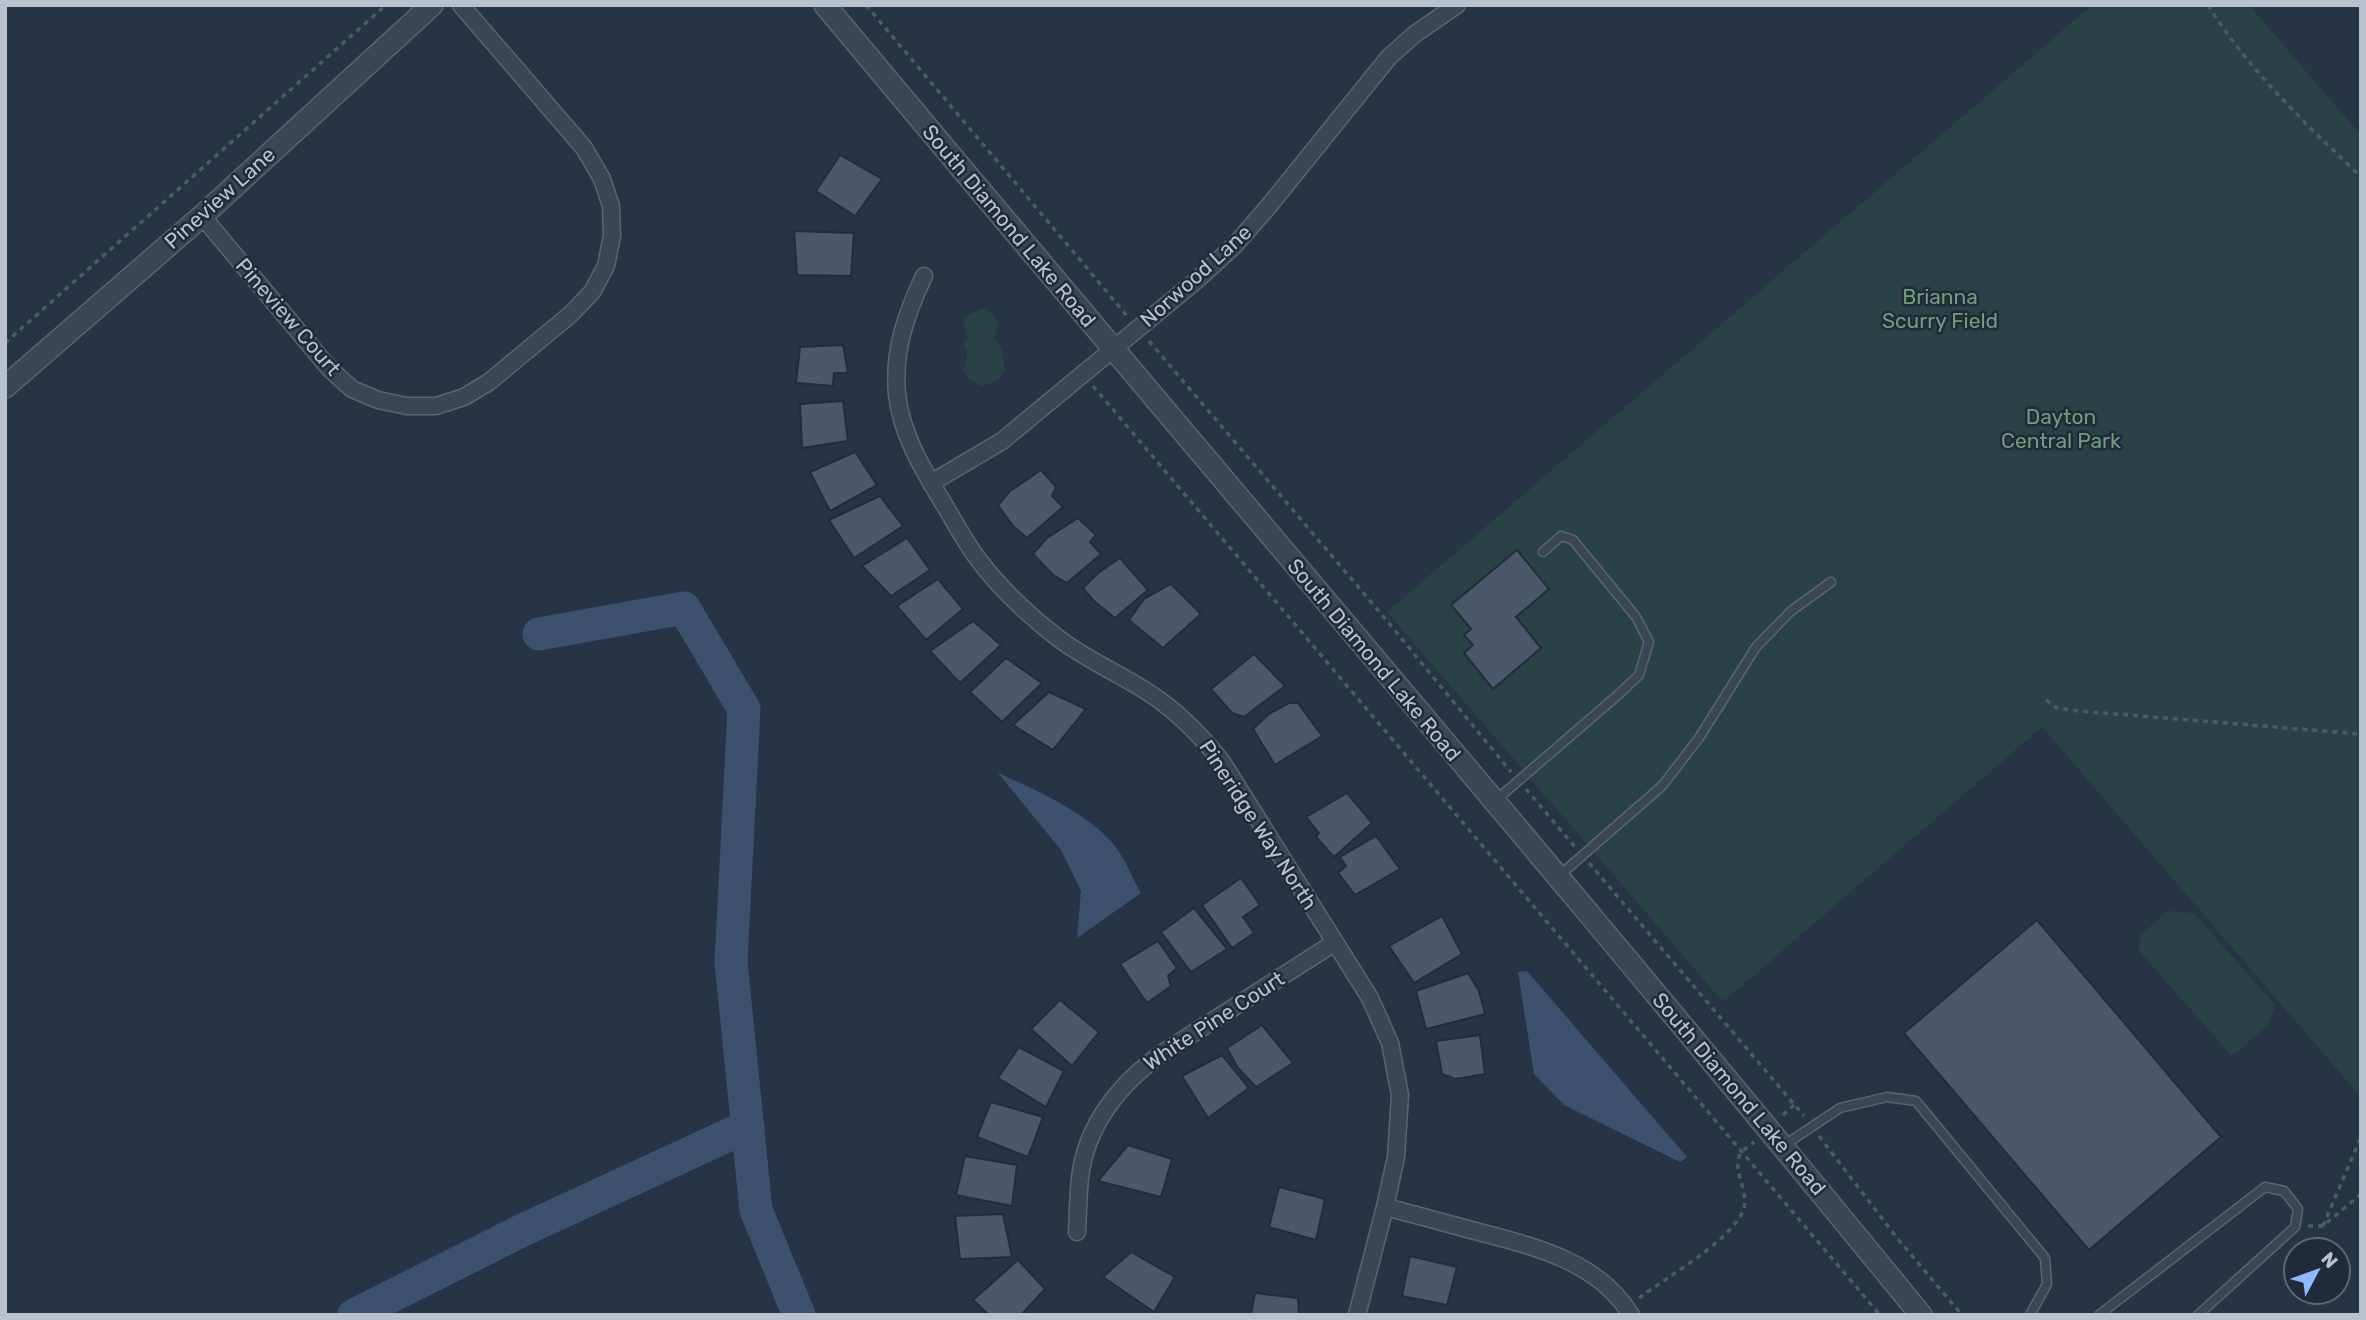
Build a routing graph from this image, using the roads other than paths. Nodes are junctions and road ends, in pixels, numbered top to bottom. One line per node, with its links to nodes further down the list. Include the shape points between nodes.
1 (432, 5): 5 (street, Pineview Lane)
2 (461, 5): 5 (street, Pineview Court, via 584,148 603,179 611,206 606,266 592,292 489,382 464,397 436,405 407,406 352,389 329,368)
3 (825, 5): 7 (street, South Diamond Lake Road)
4 (1457, 5): 7 (street, Norwood Lane, via 1389,57 1235,245)
5 (202, 216): 8 (street, Pineview Lane)
6 (924, 276): 9 (street, Pineridge Way North, via 906,313 899,341 897,394 904,428)
7 (1112, 349): 9 (street, Norwood Lane, via 1002,441); 12 (street, South Diamond Lake Road)
8 (5, 387)
9 (931, 483): 14 (street, Pineridge Way North, via 975,555 1026,611 1097,665 1156,697 1199,734 1222,762)
10 (1543, 552): 12 (lane, via 1561,537 1573,540 1636,617 1649,642 1639,675)
11 (1831, 582): 13 (lane, via 1770,630 1662,786)
12 (1494, 802): 13 (street, South Diamond Lake Road)
13 (1557, 877): 15 (street, South Diamond Lake Road)
14 (1334, 943): 16 (street, Pineridge Way North, via 1370,998 1390,1043 1399,1095 1396,1157); 17 (street, White Pine Court, via 1164,1052 1116,1094 1095,1128 1085,1157)
15 (1783, 1146): 20 (street, South Diamond Lake Road); 21 (lane, via 1840,1108 1887,1097 1916,1101 2045,1258 2046,1284)
16 (1385, 1207): 18 (street, via 1551,1252 1602,1282); 19 (street, Pineridge Way North)
17 (1077, 1232)
18 (1629, 1311)
19 (1357, 1315)
20 (1921, 1315)
21 (2030, 1315)
22 (2099, 1315): 23 (lane, via 2265,1187 2284,1191 2298,1209 2295,1227)
23 (2198, 1315)

